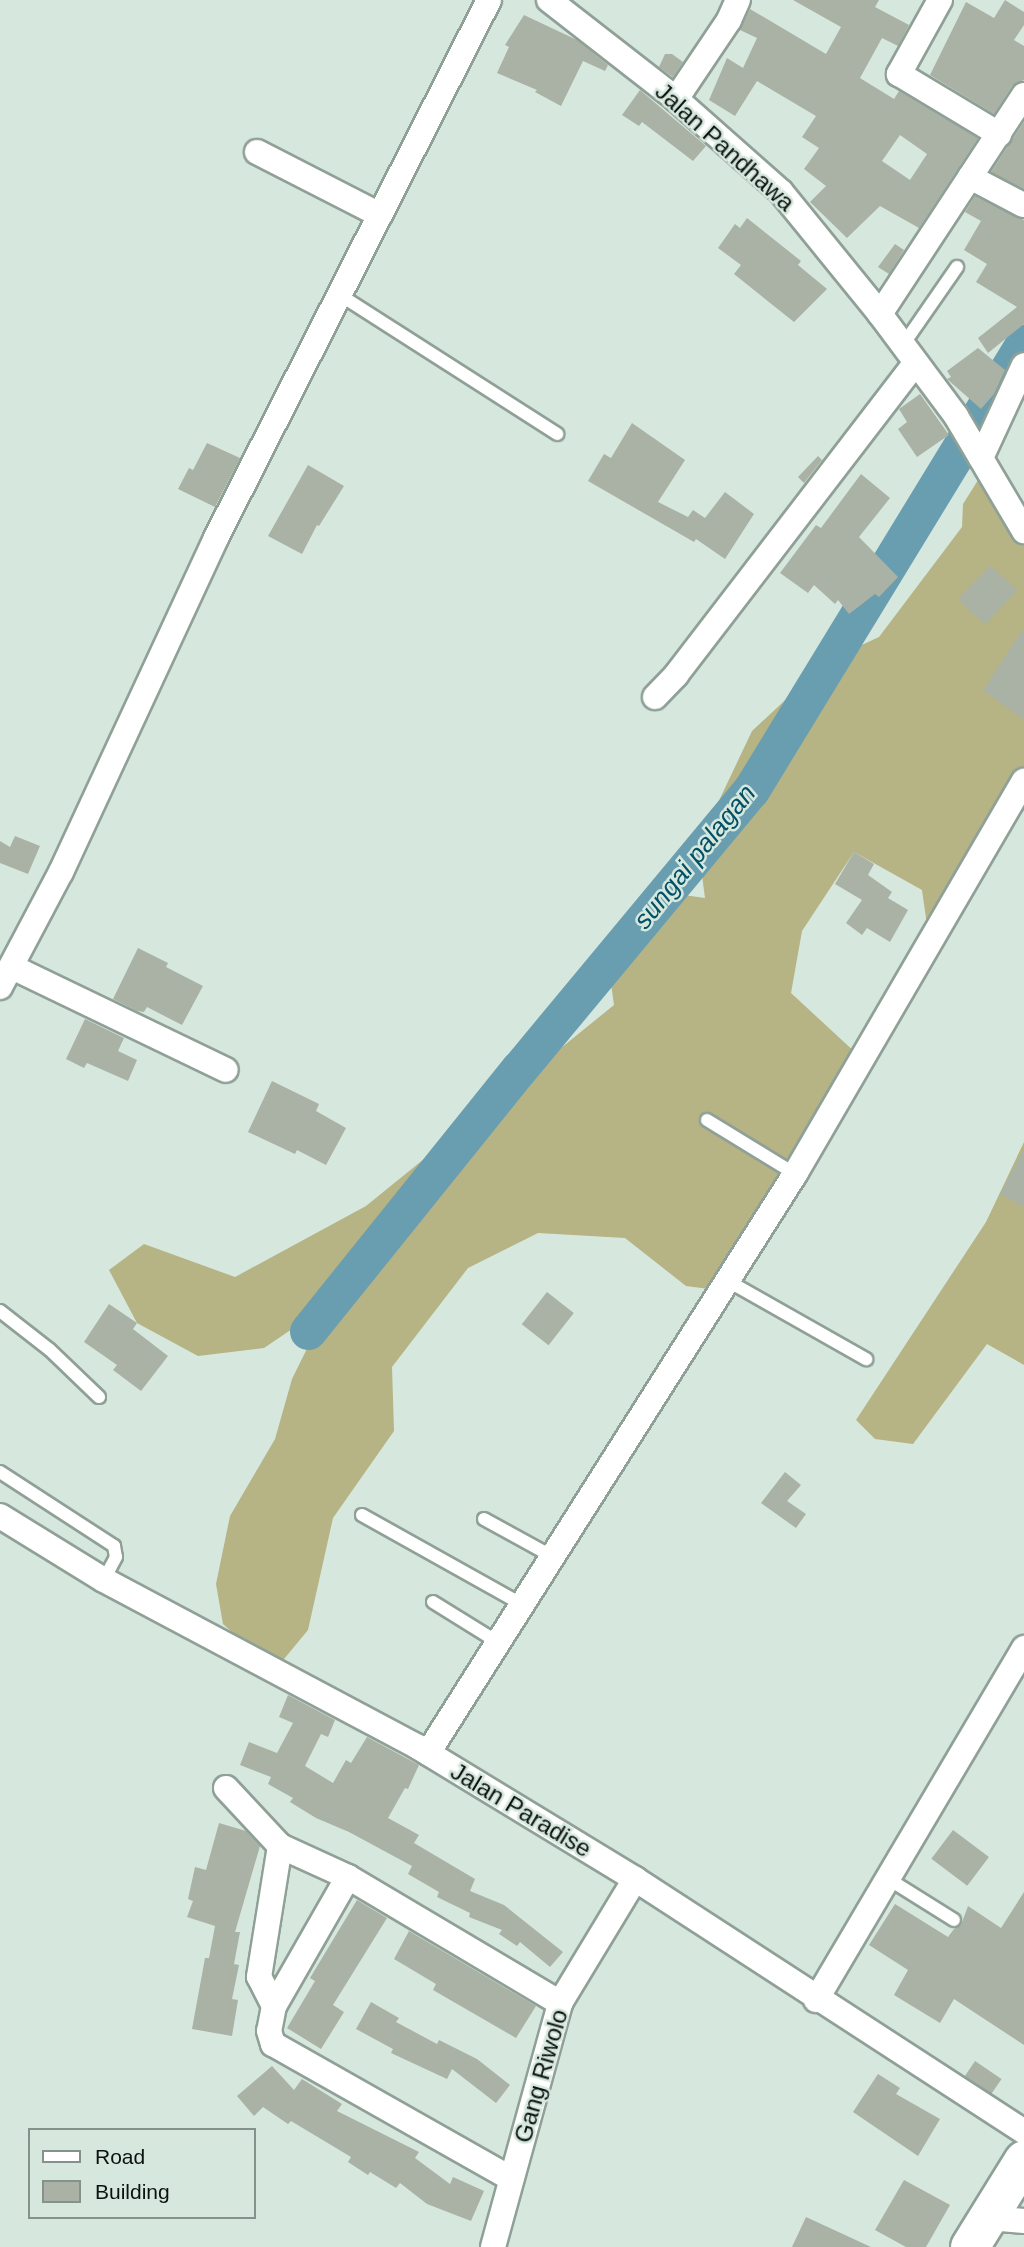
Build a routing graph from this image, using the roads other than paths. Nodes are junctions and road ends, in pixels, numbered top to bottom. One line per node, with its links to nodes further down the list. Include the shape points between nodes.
1 (489, 0): 11 (street)
2 (549, 0): 6 (street, Jalan Pandhawa)
3 (738, 0): 6 (street)
4 (940, 0): 7 (street, via 899,74)
5 (1024, 96): 7 (street)
6 (676, 99): 14 (street, Jalan Pandhawa, via 781,192)
7 (999, 134): 9 (street)
8 (257, 152): 11 (street)
9 (970, 177): 10 (street); 14 (street)
10 (1023, 205)
11 (380, 215): 13 (street)
12 (957, 267): 15 (lane)
13 (340, 295): 17 (lane); 22 (street, via 216,537 61,872)
14 (880, 314): 15 (street, Jalan Pandhawa)
15 (909, 354): 18 (street, Jalan Pandhawa); 20 (street, via 676,676)
16 (1024, 365): 18 (street)
17 (557, 434)
18 (976, 450): 19 (street)
19 (1024, 531)
20 (655, 697)
21 (1024, 781): 25 (street)
22 (6, 977): 23 (street)
23 (226, 1070)
24 (707, 1120): 25 (lane)
25 (795, 1174): 26 (street)
26 (727, 1281): 28 (lane); 34 (street)
27 (0, 1311): 29 (lane)
28 (866, 1360)
29 (99, 1397)
30 (0, 1472): 35 (lane, via 114,1546 116,1557)
31 (362, 1515): 37 (lane)
32 (0, 1516): 35 (street, Jalan Paradise)
33 (484, 1519): 34 (lane)
34 (553, 1557): 37 (street)
35 (104, 1580): 40 (street, Jalan Paradise)
36 (433, 1602): 38 (lane)
37 (523, 1605): 38 (street)
38 (499, 1643): 40 (street)
39 (1024, 1648): 44 (street)
40 (428, 1753): 45 (street, Jalan Paradise)
41 (226, 1788): 42 (street)
42 (280, 1846): 43 (street); 49 (street, via 259,1977)
43 (348, 1877): 48 (street); 49 (street)
44 (887, 1878): 46 (lane); 47 (street)
45 (635, 1879): 47 (street, Jalan Paradise); 48 (street, Gang Riwolo)
46 (954, 1920)
47 (816, 2000): 50 (street, Jalan Paradise)
48 (560, 2003): 51 (street, Gang Riwolo)
49 (275, 2006): 51 (street, via 269,2031 273,2044)
50 (1024, 2154): 52 (main road)
51 (512, 2179): 53 (street, Gang Riwolo)
52 (994, 2229)
53 (493, 2247)

